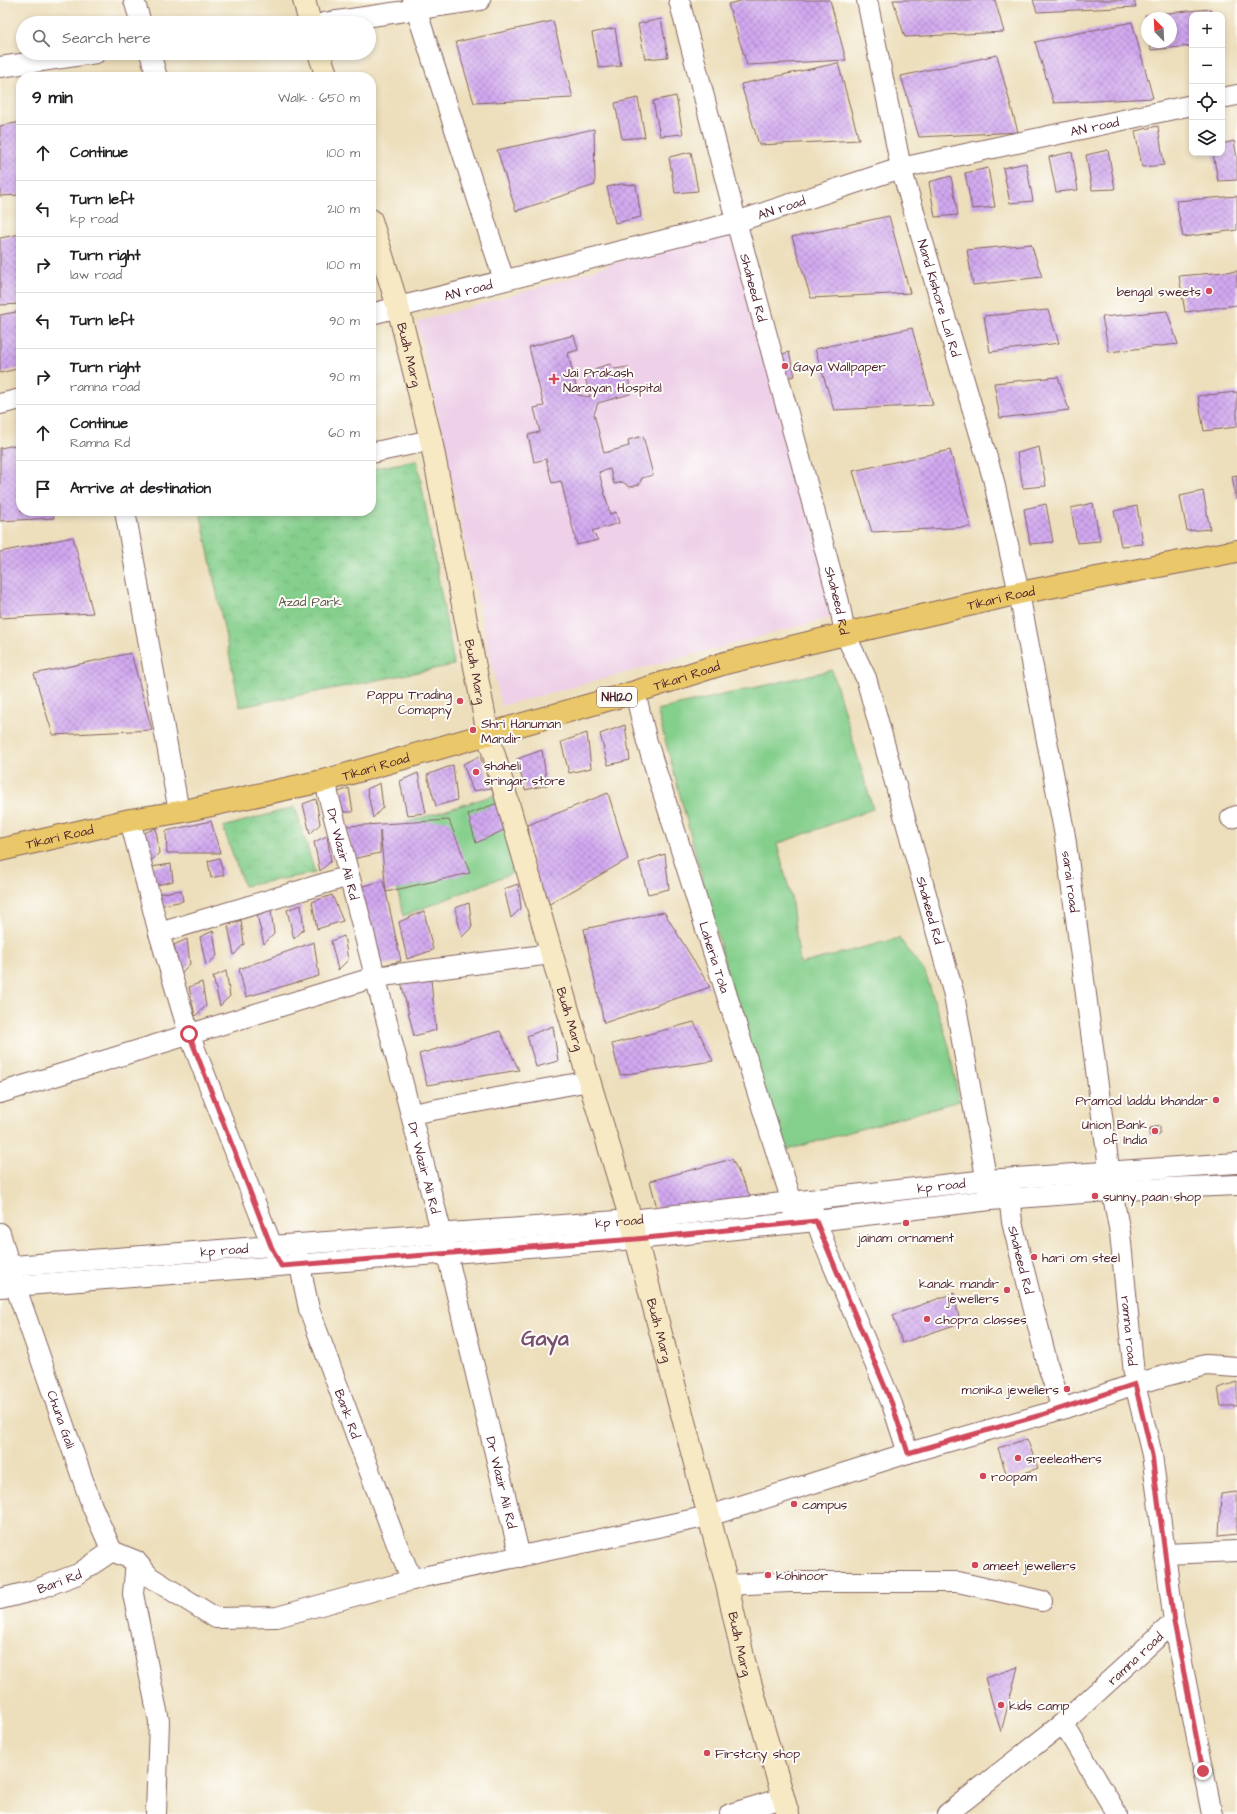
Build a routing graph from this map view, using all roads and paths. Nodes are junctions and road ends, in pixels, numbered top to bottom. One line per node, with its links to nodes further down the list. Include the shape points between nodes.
1 (134, 0): 7 (street)
2 (304, 0): 8 (street)
3 (480, 0): 6 (street)
4 (679, 0): 20 (street, Shaheed Rd)
5 (866, 0): 19 (street, Nand Kishore Lal Rd)
6 (415, 5): 9 (street); 22 (street)
7 (139, 16)
8 (308, 16)
9 (359, 16)
10 (48, 60): 13 (street)
11 (152, 60): 14 (street)
12 (321, 60): 15 (street)
13 (0, 67)
14 (156, 72)
15 (325, 72)
16 (1237, 95): 17 (street)
17 (1225, 97)
18 (1189, 106): 19 (street, AN road)
19 (901, 168): 20 (street, AN road); 31 (street, Nand Kishore Lal Rd, via 993,478)
20 (736, 222): 22 (street, AN road); 32 (street, Shaheed Rd, via 839,602)
21 (376, 236): 23 (street, Budh Marg)
22 (504, 280): 23 (street, AN road)
23 (398, 307): 24 (street, AN road); 27 (street, Budh Marg)
24 (376, 313)
25 (16, 400): 26 (street)
26 (0, 404)
27 (431, 440): 28 (street); 34 (street, Budh Marg)
28 (376, 452)
29 (126, 516): 36 (street)
30 (1237, 551): 31 (highway, Tikari Road / NH120)
31 (1020, 594): 32 (highway, Tikari Road / NH120); 50 (street, sarai road, via 1065,836)
32 (845, 634): 33 (highway, Tikari Road / NH120, via 726,663); 49 (street, Shaheed Rd, via 866,678 954,996)
33 (635, 692): 34 (highway, Tikari Road / NH120); 53 (street, Laheria Tola, via 647,742)
34 (488, 734): 35 (highway, Tikari Road / NH120); 41 (street, Budh Marg)
35 (327, 780): 36 (highway, Tikari Road / NH120); 39 (street, Dr Wazir Ali Rd, via 328,794)
36 (178, 812): 37 (highway, Tikari Road / NH120)
37 (130, 820): 38 (highway, Tikari Road / NH120); 40 (street)
38 (0, 850)
39 (349, 876): 40 (street); 42 (street, Dr Wazir Ali Rd)
40 (159, 933): 43 (street)
41 (551, 954): 42 (street); 44 (street, Budh Marg)
42 (375, 977): 43 (street); 46 (street, Dr Wazir Ali Rd)
43 (189, 1034): 45 (street); 60 (street)
44 (589, 1081): 46 (street); 56 (street, Budh Marg)
45 (0, 1093)
46 (411, 1114): 58 (street, Dr Wazir Ali Rd)
47 (1237, 1163): 50 (street, kp road)
48 (1008, 1178): 49 (street, kp road); 50 (street, kp road); 52 (street, Shaheed Rd)
49 (987, 1180): 52 (street, Shaheed Rd); 53 (street, kp road)
50 (1112, 1181): 51 (street, kp road); 52 (street, kp road); 66 (street, ramna road, via 1120,1233)
51 (1237, 1186)
52 (1000, 1199): 54 (street, kp road); 67 (street, Shaheed Rd, via 1012,1222 1048,1366)
53 (801, 1201): 54 (street); 55 (street, Laheria Tola); 56 (street, kp road)
54 (816, 1221): 55 (street, kp road); 68 (street, via 892,1404)
55 (796, 1223): 56 (street, kp road)
56 (633, 1230): 58 (street, kp road); 61 (street, kp road); 69 (street, Budh Marg)
57 (0, 1233): 63 (street, Chuna Gali)
58 (442, 1234): 59 (street, kp road); 61 (street, Dr Wazir Ali Rd)
59 (296, 1244): 60 (street, kp road); 62 (street, Bank Rd)
60 (271, 1246): 62 (street); 63 (street, kp road)
61 (447, 1254): 62 (street, kp road); 73 (street, Dr Wazir Ali Rd)
62 (290, 1265): 64 (street, kp road); 75 (street, Bank Rd)
63 (4, 1266): 64 (street, Chuna Gali)
64 (7, 1286): 70 (street, Chuna Gali, via 92,1506)
65 (1237, 1367): 66 (street, via 1206,1365)
66 (1135, 1384): 67 (street); 72 (street, ramna road, via 1152,1455)
67 (1062, 1409): 68 (street)
68 (908, 1453): 69 (street)
69 (708, 1516): 73 (street); 76 (street, Budh Marg)
70 (112, 1551): 74 (street); 77 (street, Bari Rd, via 78,1574 32,1591)
71 (1237, 1551): 72 (street)
72 (1165, 1554): 79 (street, ramna road)
73 (520, 1557): 75 (street)
74 (136, 1561): 75 (street, via 150,1578 216,1618 277,1617); 82 (street, via 133,1594 159,1721)
75 (412, 1580)
76 (727, 1586): 78 (street, via 790,1582 958,1582); 81 (street, Budh Marg, via 744,1661)
77 (0, 1599)
78 (1042, 1601)
79 (1174, 1622): 80 (street, ramna road); 86 (street)
80 (1063, 1723): 84 (street, ramna road); 85 (street)
81 (786, 1806): 83 (street)
82 (156, 1814)
83 (730, 1814)
84 (947, 1814)
85 (1117, 1814)
86 (1212, 1814)

